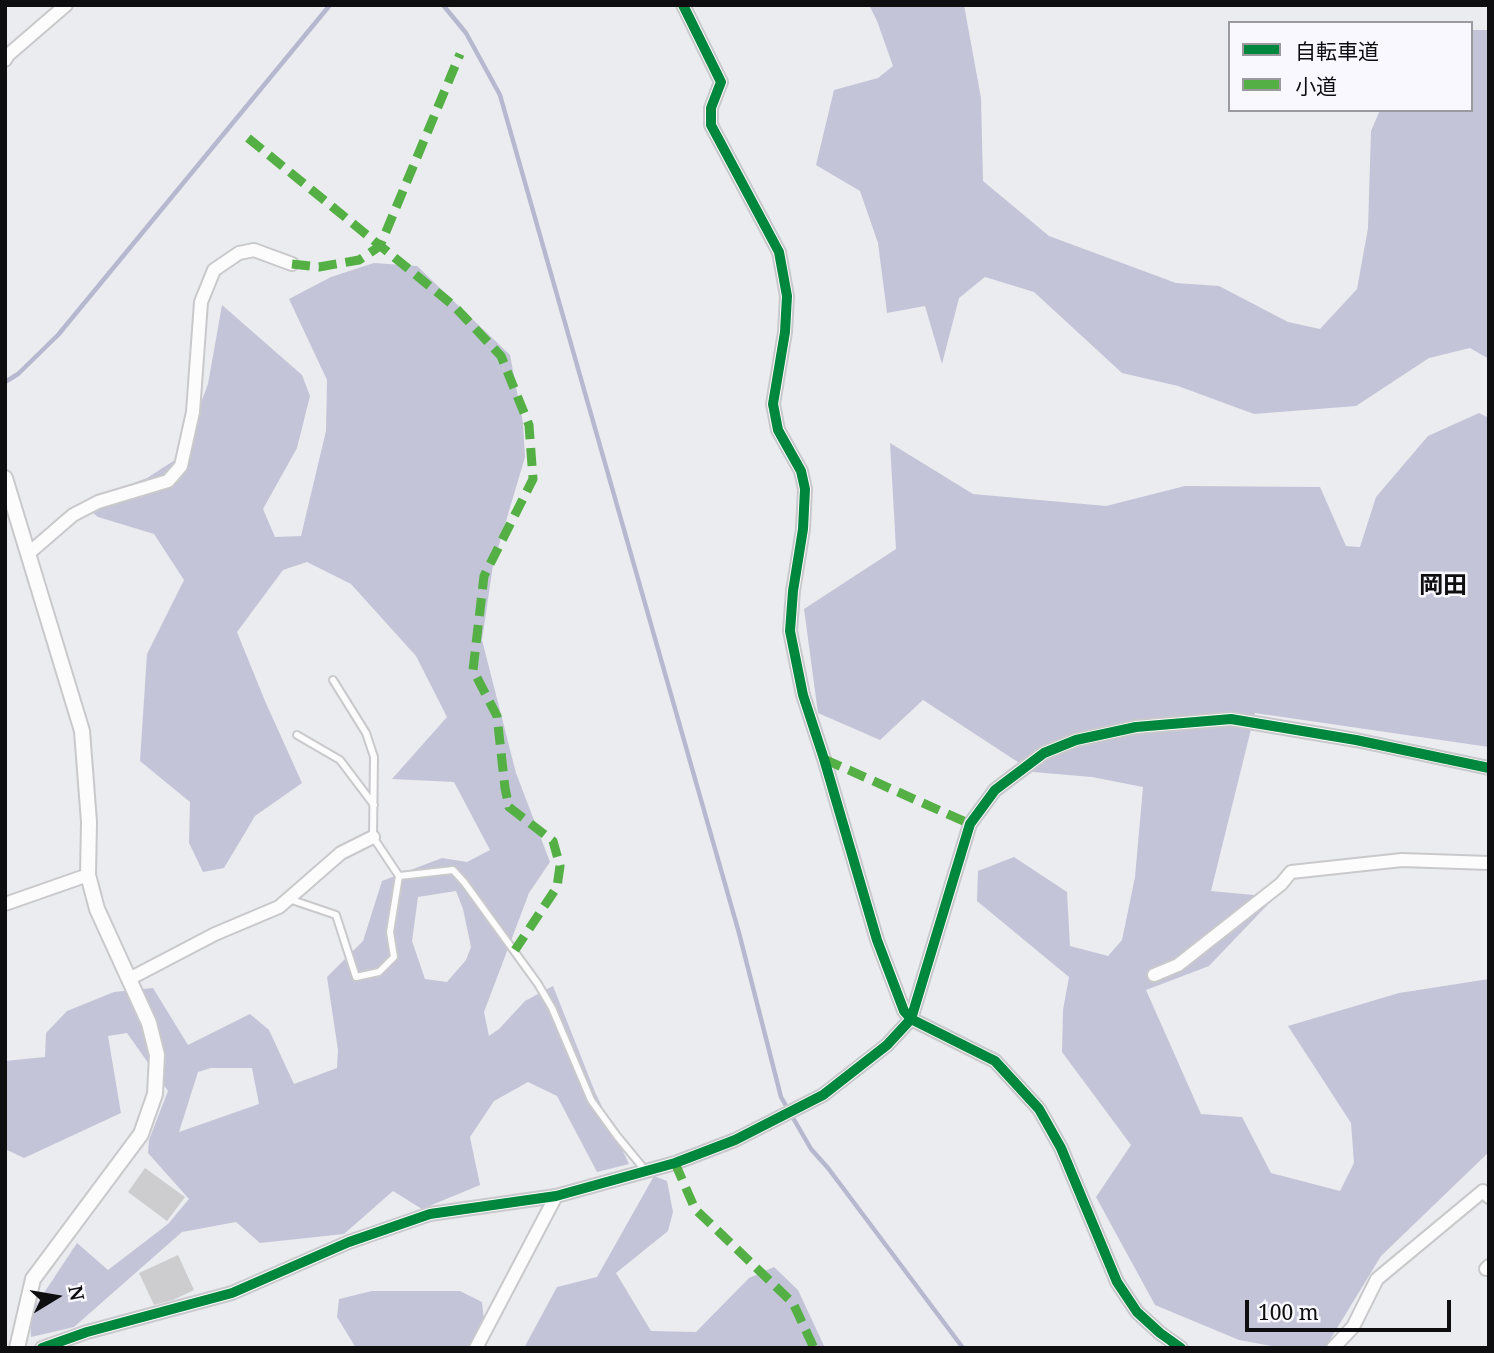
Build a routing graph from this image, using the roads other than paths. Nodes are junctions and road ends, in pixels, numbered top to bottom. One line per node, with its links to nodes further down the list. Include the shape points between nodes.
1 (66, 5): 3 (street)
2 (683, 5): 19 (street, via 721,82 710,125 779,252 787,296 773,404 778,430 801,471 805,489 790,631 803,695 877,940)
3 (5, 60)
4 (292, 264): 6 (street, via 254,250 239,253 214,270 201,302 193,412 181,466 168,481 98,502 73,515)
5 (5, 478): 6 (street)
6 (29, 553): 13 (street, via 82,731)
7 (333, 680): 10 (lane, via 366,733 374,757)
8 (297, 735): 10 (lane, via 340,760)
9 (1489, 768): 19 (street, via 1231,719 1136,727 1076,740 1044,753 995,790 970,824)
10 (374, 805): 11 (lane)
11 (373, 836): 14 (lane); 15 (street, via 341,853)
12 (1489, 863): 17 (street, via 1402,860 1292,872 1178,965)
13 (88, 875): 16 (street); 18 (street, via 97,909)
14 (399, 876): 15 (lane, via 390,932 394,957 379,972 356,977 336,915); 20 (lane, via 453,870 464,882 552,1008 591,1100)
15 (289, 899): 18 (street)
16 (5, 904)
17 (1154, 975)
18 (129, 979): 23 (street, via 149,1023 157,1055 155,1094 141,1134 33,1279)
19 (911, 1019): 20 (street, via 887,1045 823,1095 735,1140); 26 (street, via 995,1061 1039,1109 1061,1148 1117,1282 1137,1312)
20 (645, 1170): 21 (street)
21 (556, 1196): 24 (street, via 430,1214 349,1242 232,1293); 25 (street)
22 (1489, 1197): 27 (street, via 1483,1191 1377,1279 1353,1327)
23 (17, 1348)
24 (41, 1348)
25 (476, 1348)
26 (1181, 1348)
27 (1333, 1348)

